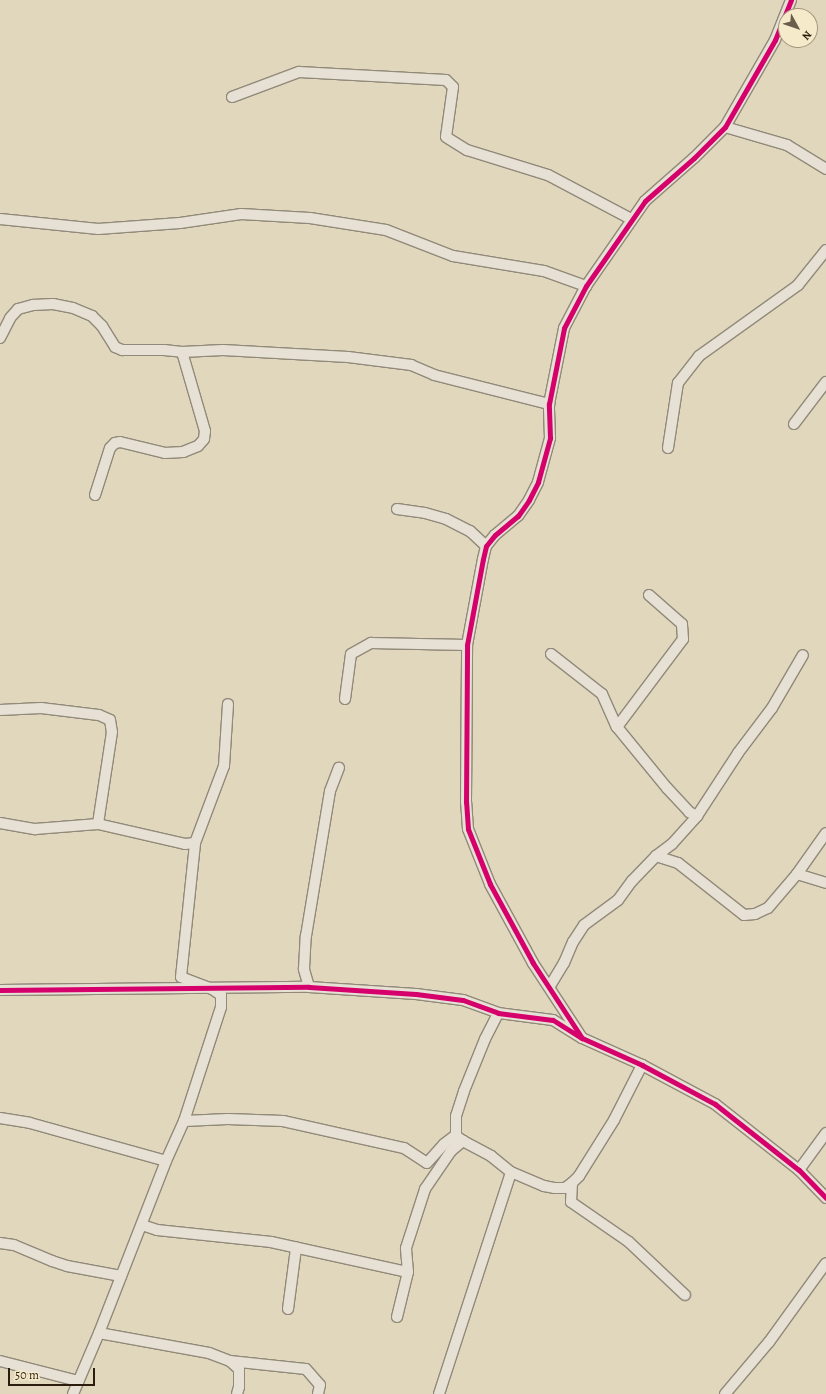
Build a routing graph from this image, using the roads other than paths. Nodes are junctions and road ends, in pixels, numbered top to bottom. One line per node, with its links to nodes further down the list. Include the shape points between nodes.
1 (791, 0): 3 (street, via 775,40)
2 (232, 97): 5 (street, via 299,72 446,80 453,87 446,136 467,150 548,175)
3 (725, 127): 4 (street, via 787,145); 5 (street)
4 (826, 169)
5 (631, 218): 8 (street)
6 (0, 219): 8 (street, via 98,229 180,223 241,214 310,218 386,230 453,256 544,271)
7 (826, 250): 14 (street, via 798,284 699,356 678,383)
8 (586, 286): 12 (street, via 564,328)
9 (0, 338): 10 (street, via 10,318 18,309 53,304 92,316 102,326 115,347 122,350)
10 (182, 352): 12 (street, via 249,351 348,357 411,365 434,375); 15 (street, via 206,431 204,439 198,446 183,452 171,453 120,442 115,444 110,448)
11 (826, 382): 13 (street)
12 (549, 404): 17 (street, via 550,438 538,482 518,516)
13 (794, 424)
14 (668, 448)
15 (95, 495)
16 (397, 509): 17 (street, via 446,519 470,531)
17 (486, 546): 19 (street)
18 (649, 595): 25 (street, via 682,624 683,639)
19 (466, 645): 22 (street, via 371,643 351,654); 37 (street, via 468,829 490,884 533,963)
20 (551, 654): 25 (street, via 602,694)
21 (803, 655): 27 (street, via 772,708 738,753)
22 (345, 699)
23 (228, 704): 31 (street, via 224,766)
24 (0, 710): 29 (street, via 41,708 99,715 110,720 112,732)
25 (617, 727): 27 (street, via 667,788 689,812)
26 (339, 768): 38 (street, via 330,791 306,936 304,969)
27 (697, 816): 32 (street)
28 (0, 823): 29 (street, via 35,829)
29 (98, 824): 31 (street, via 184,844)
30 (826, 833): 35 (street)
31 (196, 843): 39 (street, via 181,977)
32 (672, 844): 33 (street); 34 (street)
33 (656, 856): 34 (street); 37 (street, via 632,880 618,900 584,926)
34 (678, 863): 35 (street, via 744,915 755,914 768,908)
35 (797, 874): 36 (street)
36 (826, 883)
37 (550, 986): 42 (street)
38 (309, 987): 39 (street); 41 (street, via 416,994 463,1000)
39 (212, 989): 40 (street); 45 (street, via 221,995 221,1007)
40 (0, 990)
41 (498, 1013): 42 (street, via 553,1020); 47 (street, via 485,1039 456,1116)
42 (582, 1038): 43 (street)
43 (642, 1065): 49 (street, via 715,1104); 51 (street, via 614,1120)
44 (0, 1118): 48 (street, via 36,1125)
45 (184, 1121): 47 (street, via 283,1121 404,1148 427,1163 444,1144); 48 (street)
46 (826, 1133): 49 (street)
47 (459, 1138): 50 (street, via 491,1156); 59 (street, via 424,1189 406,1248)
48 (166, 1161): 55 (street)
49 (799, 1170): 53 (street)
50 (511, 1172): 52 (street); 71 (street)
51 (572, 1184): 52 (street, via 564,1188); 54 (street)
52 (554, 1188): 54 (street)
53 (826, 1198)
54 (571, 1202): 61 (street, via 629,1242)
55 (142, 1225): 57 (street, via 157,1230 271,1242); 60 (street)
56 (0, 1243): 60 (street, via 14,1245 67,1266)
57 (296, 1248): 59 (street); 62 (street)
58 (826, 1263): 72 (street, via 764,1348)
59 (408, 1272): 63 (street)
60 (121, 1276): 64 (street)
61 (685, 1295)
62 (288, 1309)
63 (397, 1317)
64 (99, 1333): 66 (street, via 209,1353); 67 (street)
65 (0, 1361): 67 (street)
66 (230, 1361): 69 (street, via 239,1369); 70 (street, via 306,1370 320,1385)
67 (78, 1381): 68 (street)
68 (73, 1394)
69 (237, 1394)
70 (318, 1394)
71 (439, 1394)
72 (725, 1394)

